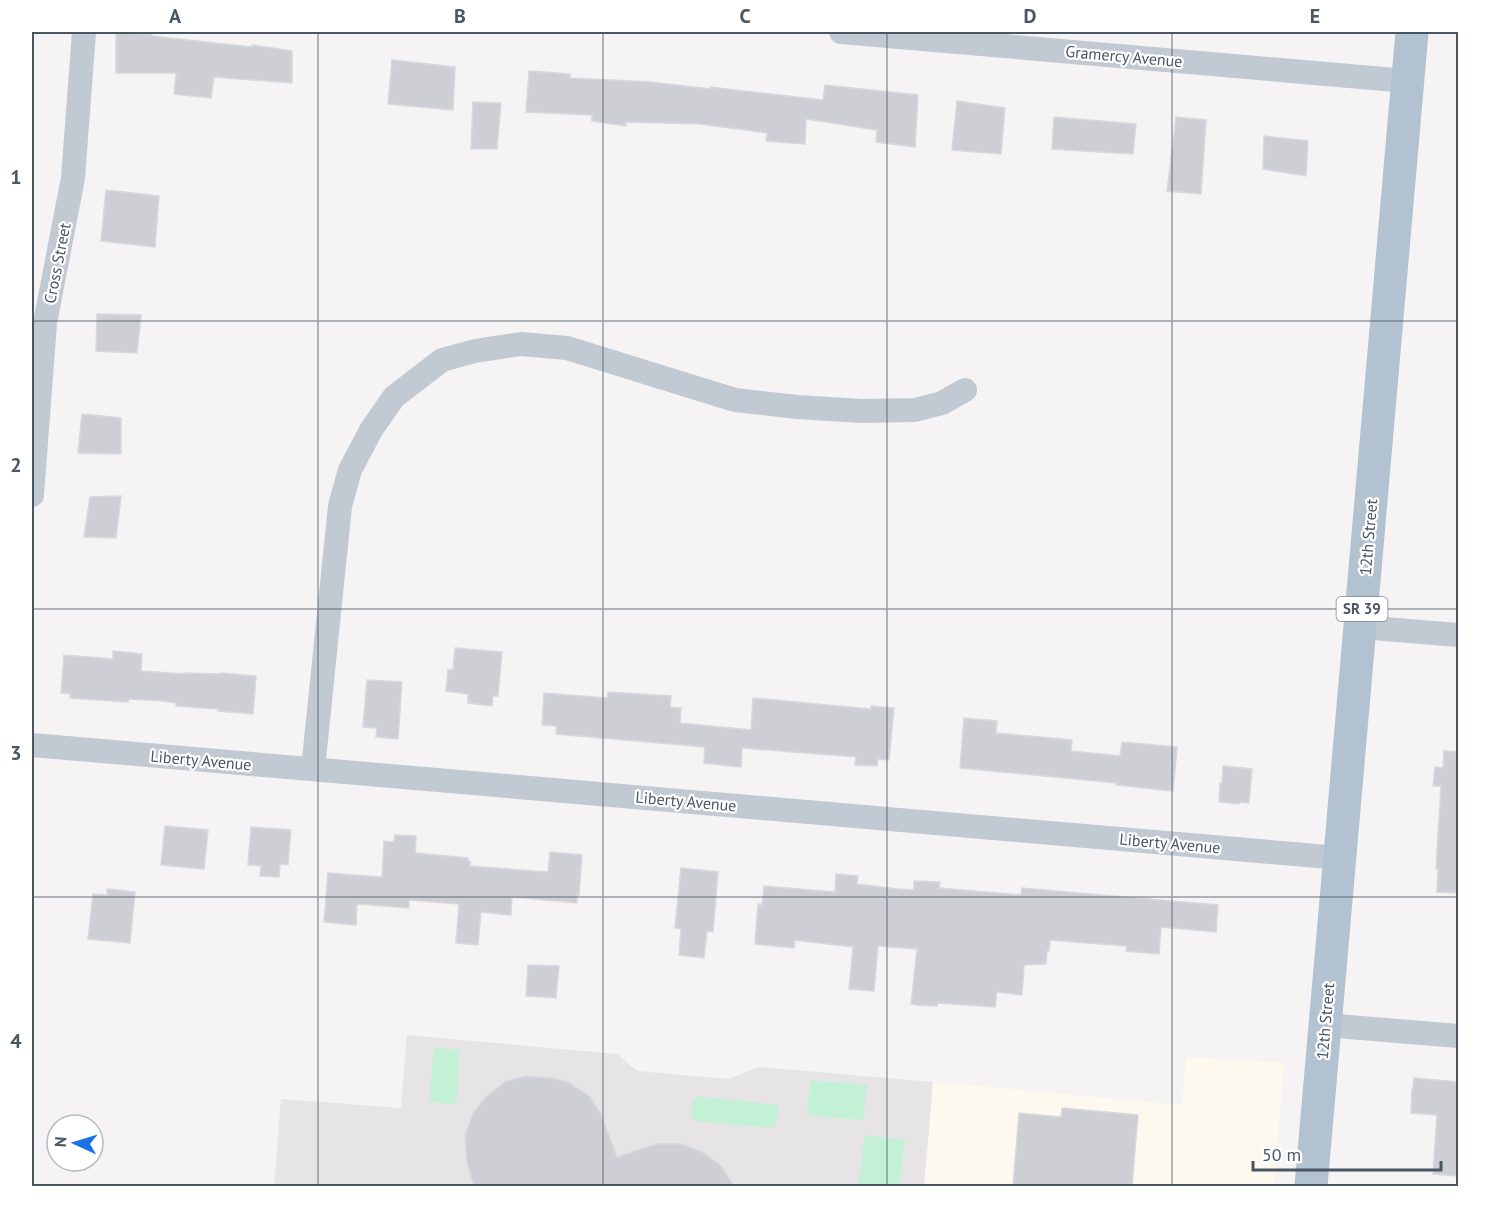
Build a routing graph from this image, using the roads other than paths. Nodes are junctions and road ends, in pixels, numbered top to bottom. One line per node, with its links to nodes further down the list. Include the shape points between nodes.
1 (84, 32): 6 (street, Cross Street, via 73,178 45,323)
2 (841, 32): 4 (street, Gramercy Avenue)
3 (1412, 32): 4 (main road, 12th Street / SR 39)
4 (1407, 81): 7 (main road, 12th Street / SR 39)
5 (965, 390): 10 (street, via 942,403 915,411 797,407 735,400 567,348 520,344 442,360 394,397 350,470 340,506)
6 (32, 495)
7 (1360, 627): 8 (street); 11 (main road, 12th Street / SR 39)
8 (1458, 635)
9 (32, 745): 10 (street, Liberty Avenue)
10 (313, 769): 11 (street, Liberty Avenue)
11 (1340, 858): 12 (main road, 12th Street / SR 39)
12 (1325, 1025): 13 (street); 14 (main road, 12th Street / SR 39)
13 (1458, 1036)
14 (1311, 1186)

